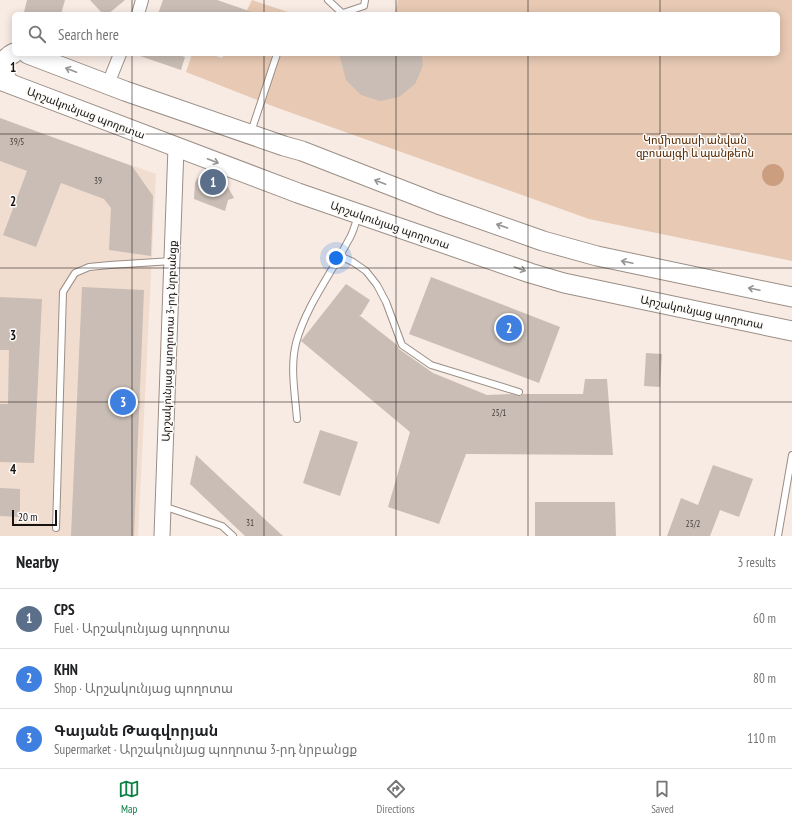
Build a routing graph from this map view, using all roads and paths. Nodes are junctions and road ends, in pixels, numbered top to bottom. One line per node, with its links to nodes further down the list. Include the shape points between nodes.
1 (142, 0): 4 (street)
2 (328, 0): 5 (lane)
3 (365, 0): 6 (lane, via 364,6)
4 (139, 12)
5 (340, 12)
6 (344, 12)
7 (0, 43): 8 (main road)
8 (12, 47)
9 (12, 53): 13 (main road, via 2,62)
10 (33, 56): 14 (main road, one-way to 10)
11 (119, 56): 14 (street)
12 (276, 56): 15 (lane)
13 (5, 82): 16 (main road, Արշակունյաց պողոտա)
14 (108, 84): 15 (main road)
15 (251, 134): 20 (main road, one-way to 15, via 598,256 543,241)
16 (176, 147): 17 (main road, Արշակունյաց պողոտա, one-way to 17, via 298,194); 19 (street, Արշակունյաց պողոտա 3-րդ նրբանցք)
17 (359, 214): 18 (lane); 21 (main road, Արշակունյաց պողոտա, one-way to 21, via 564,283)
18 (340, 256): 22 (lane, via 366,271 376,285 386,302 402,345 431,365); 23 (lane, via 316,297 296,343 293,366)
19 (172, 261): 25 (street, Արշակունյաց պողոտա 3-րդ նրբանցք); 26 (lane, via 89,267 75,273 63,292)
20 (792, 297)
21 (792, 331)
22 (519, 392)
23 (297, 419)
24 (792, 455): 29 (lane)
25 (163, 506): 27 (street, Արշակունյաց պողոտա 3-րդ նրբանցք); 28 (lane, via 222,526)
26 (56, 528)
27 (162, 536)
28 (233, 536)
29 (778, 536)

